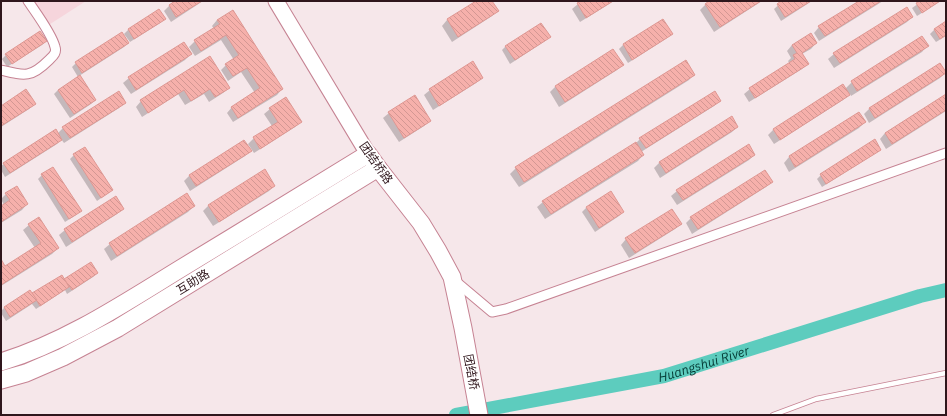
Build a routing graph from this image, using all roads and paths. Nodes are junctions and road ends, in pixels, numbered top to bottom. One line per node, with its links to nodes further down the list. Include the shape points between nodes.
1 (28, 1): 3 (street, via 52,37 56,48 55,55 34,73 16,74)
2 (276, 1): 5 (main road, 团结桥路)
3 (1, 70)
4 (946, 153): 7 (street, via 506,310 492,312)
5 (368, 154): 6 (highway, 团结桥路); 9 (highway, 互助路, via 110,313 55,341)
6 (378, 168): 7 (highway, 团结桥路, via 421,223); 11 (highway, 互助路, via 118,328 63,357 26,373)
7 (452, 277): 8 (highway, 团结桥路)
8 (463, 328): 12 (highway, 团结桥)
9 (1, 362)
10 (946, 373): 13 (lane, via 816,399)
11 (1, 380)
12 (479, 415)
13 (773, 415)

